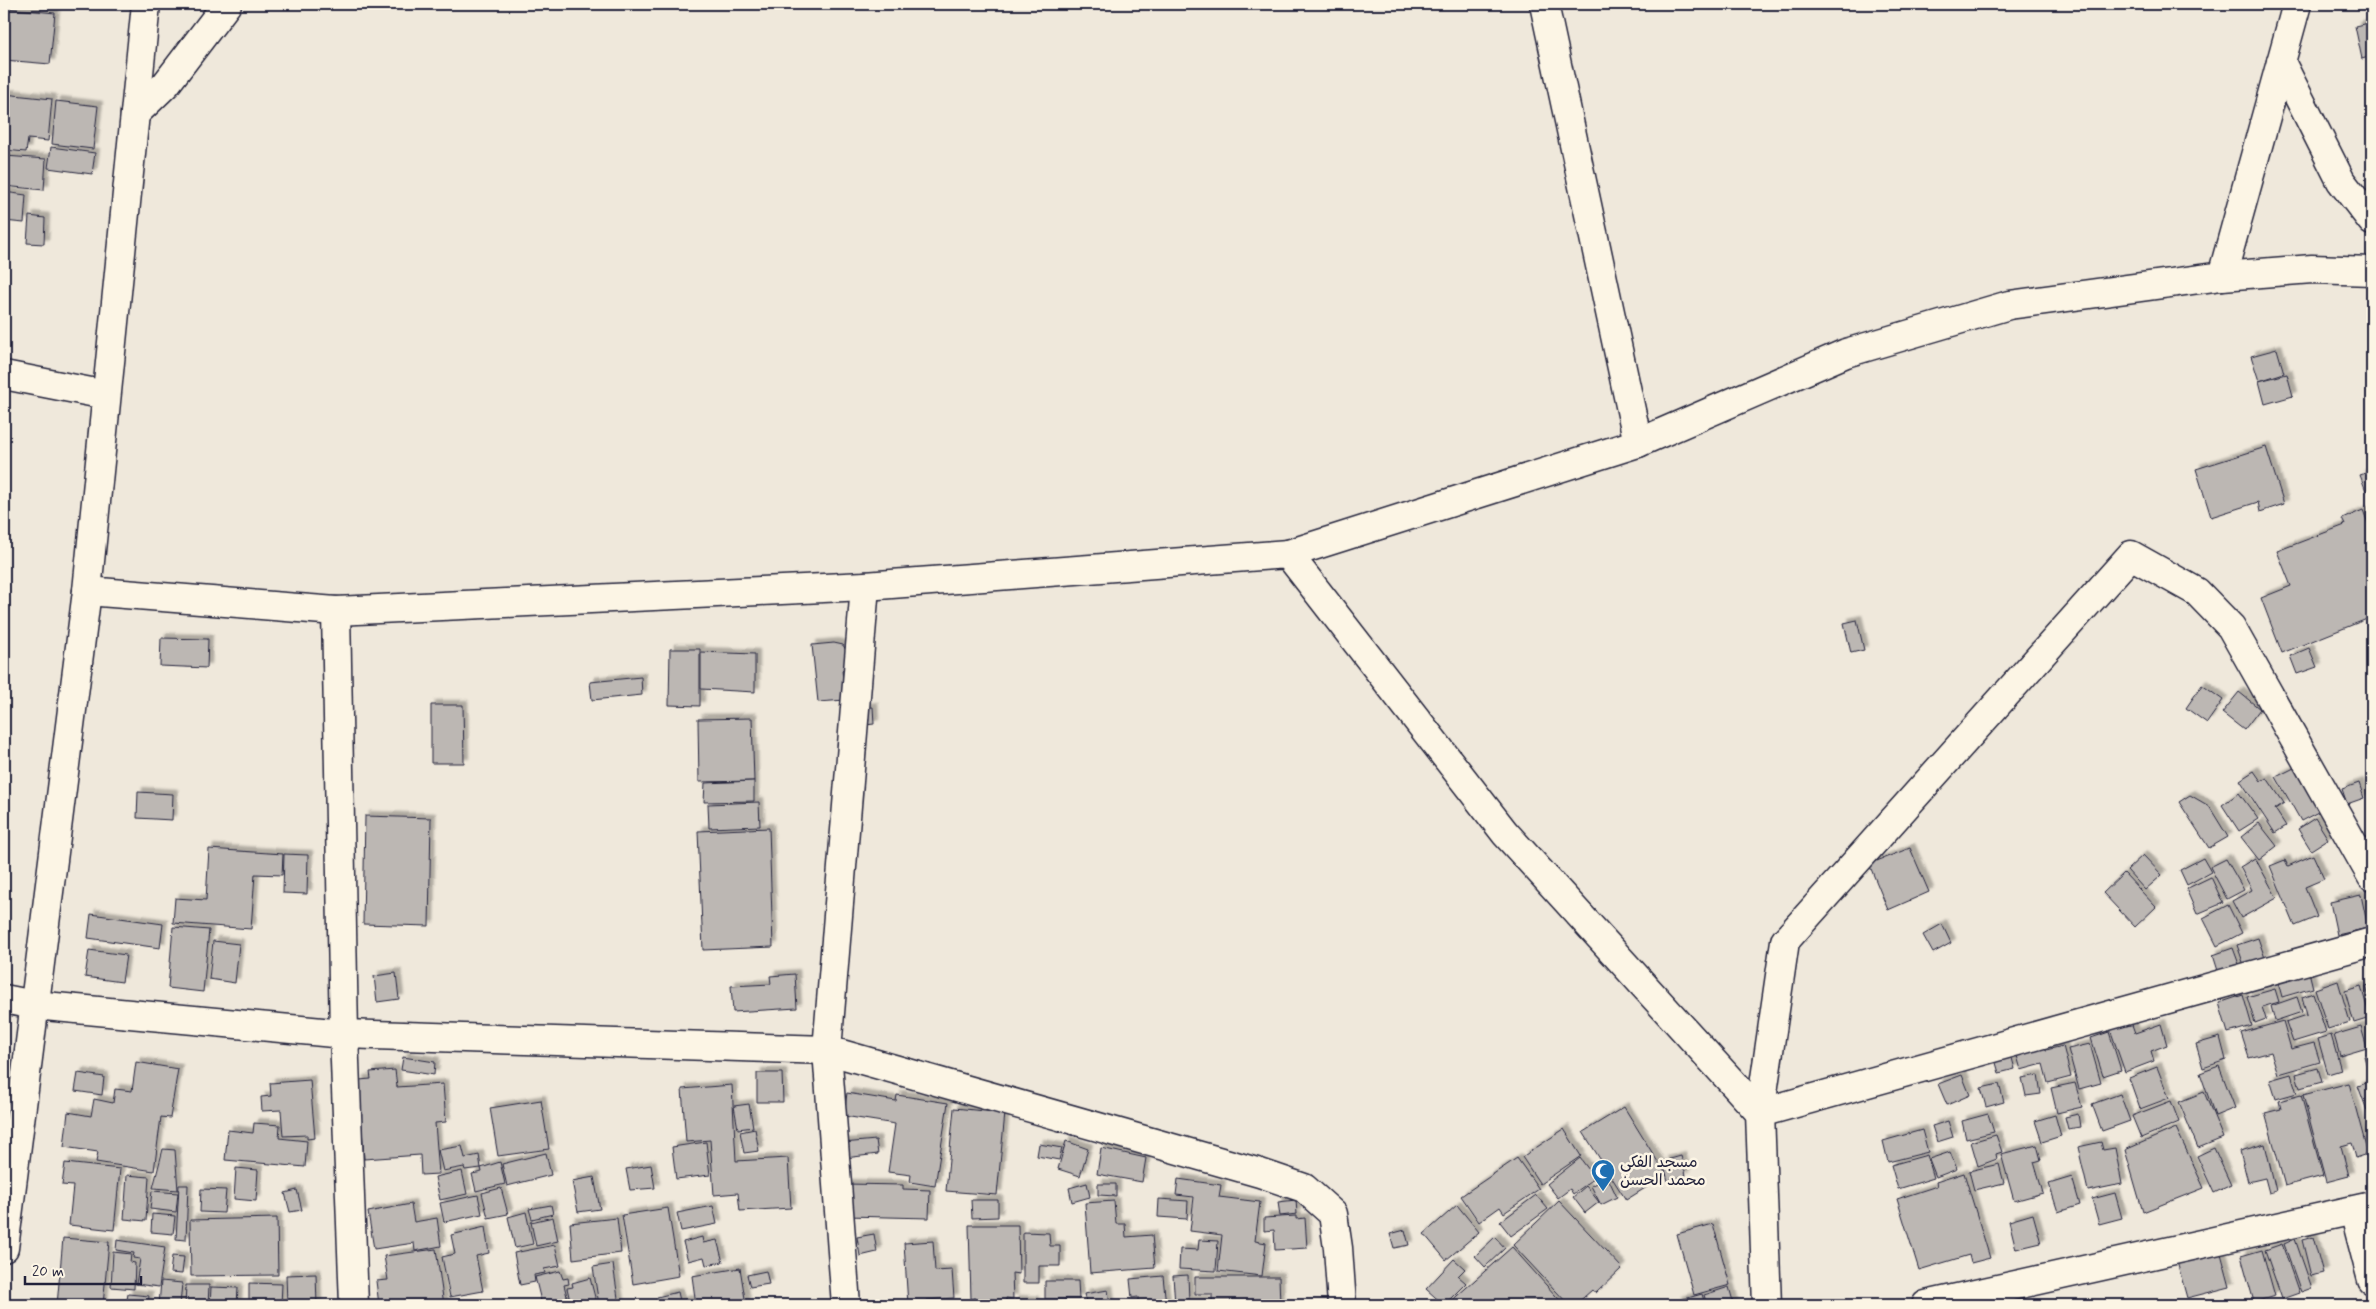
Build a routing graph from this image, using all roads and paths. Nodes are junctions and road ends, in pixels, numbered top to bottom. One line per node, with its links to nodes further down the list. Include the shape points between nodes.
1 (146, 4): 6 (street)
2 (227, 4): 6 (street, via 166,84)
3 (1544, 4): 12 (street)
4 (2297, 4): 5 (street)
5 (2281, 62): 7 (street, via 2342,181); 9 (street)
6 (135, 114): 11 (street)
7 (2372, 221)
8 (2372, 271): 9 (street, via 2312,269)
9 (2222, 276): 12 (street, via 2009,305 1846,353)
10 (4, 375): 11 (street)
11 (106, 395): 15 (street)
12 (1638, 443): 13 (street)
13 (1288, 554): 14 (street); 23 (street, via 1505,833)
14 (865, 586): 16 (street); 22 (street)
15 (86, 591): 16 (street); 20 (street)
16 (336, 611): 21 (street)
17 (2372, 877): 23 (street, via 2231,627 2197,592 2131,555 1785,941)
18 (2372, 942): 23 (street)
19 (4, 999): 20 (street)
20 (34, 1005): 21 (street); 25 (street)
21 (344, 1034): 22 (street); 28 (street)
22 (827, 1050): 29 (street); 30 (street, via 1304,1188 1333,1214)
23 (1760, 1113): 31 (street)
24 (2363, 1208): 26 (street); 27 (street)
25 (4, 1248)
26 (2372, 1280)
27 (1997, 1297): 32 (street)
28 (354, 1305)
29 (846, 1305)
30 (1342, 1305)
31 (1767, 1305)
32 (1926, 1305)

